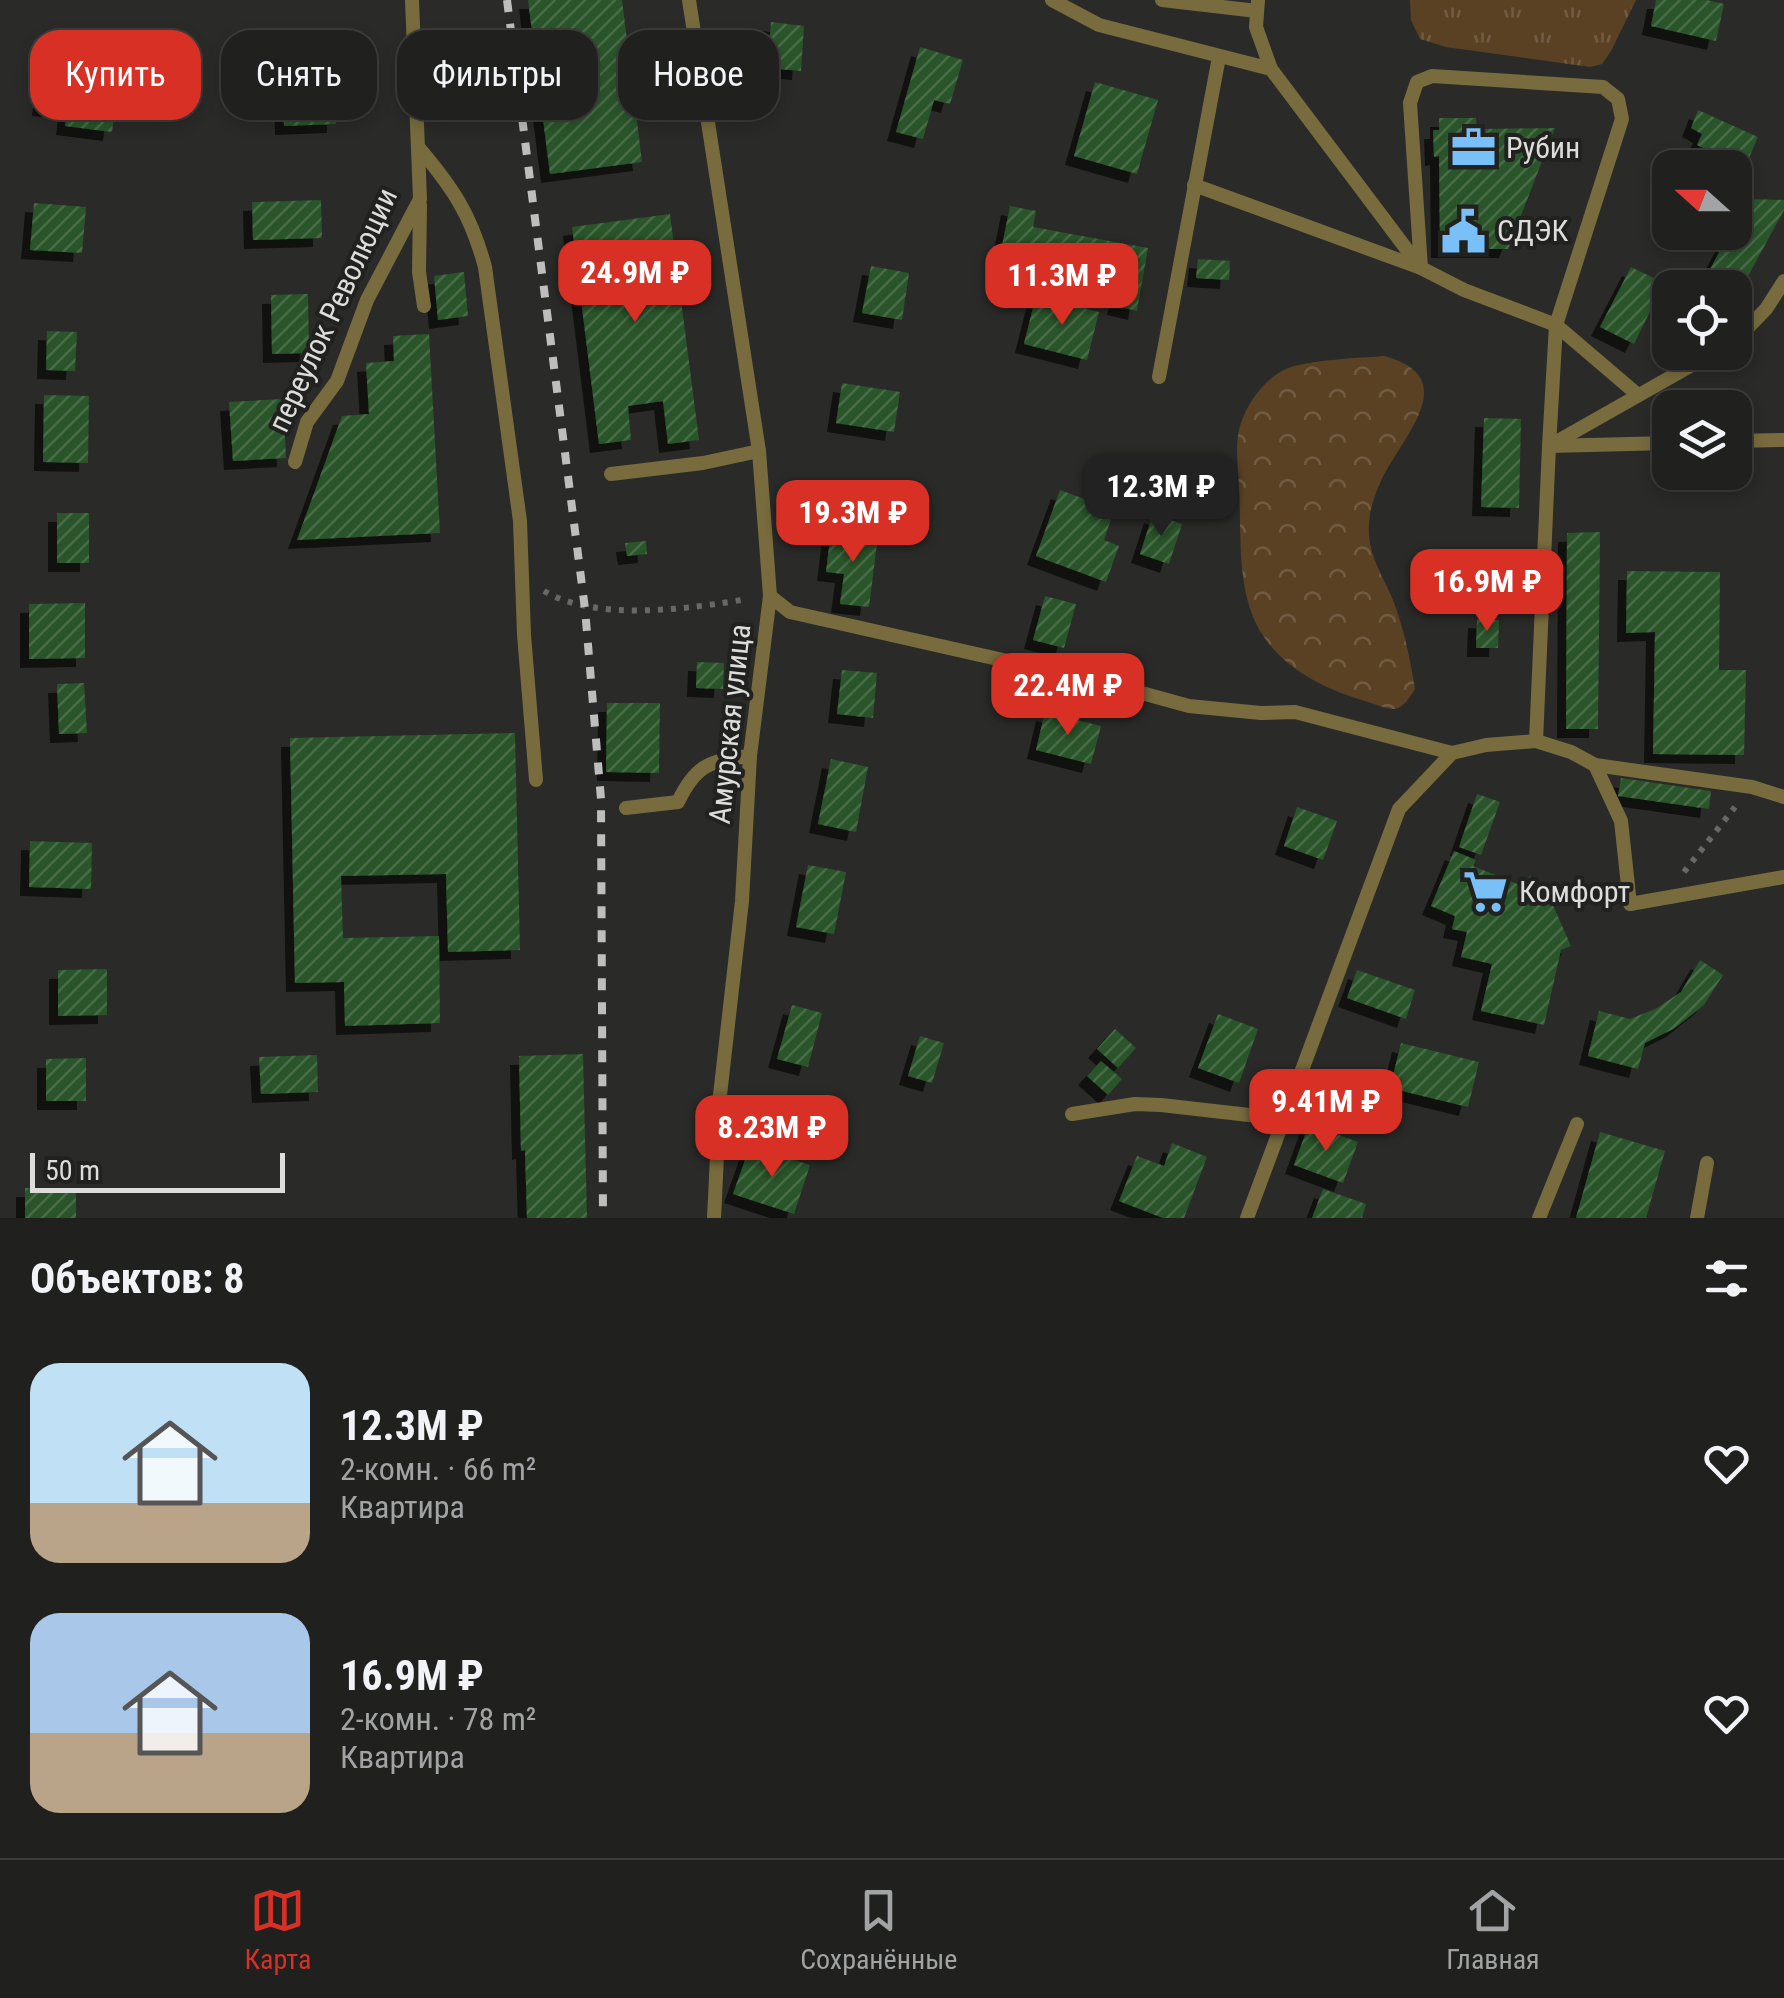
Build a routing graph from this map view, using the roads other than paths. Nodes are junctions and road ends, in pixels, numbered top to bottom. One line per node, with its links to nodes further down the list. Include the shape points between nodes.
1 (412, 0): 8 (lane, переулок Революции)
2 (688, 0): 23 (lane, Амурская улица)
3 (1052, 0): 6 (lane, via 1099,25)
4 (1162, 0): 5 (lane)
5 (1258, 6): 7 (lane, via 1256,27)
6 (1219, 58): 7 (lane); 9 (lane)
7 (1271, 68): 11 (lane)
8 (419, 148): 10 (lane, переулок Революции); 31 (lane, via 453,188 475,229 484,266 520,520)
9 (1194, 186): 11 (lane); 17 (lane)
10 (420, 200): 13 (lane); 24 (lane, переулок Революции, via 367,300 338,381 306,422)
11 (1421, 268): 15 (lane); 15 (lane, via 1410,103 1417,82 1432,76 1603,88 1618,100 1622,119)
12 (1784, 281): 14 (lane)
13 (424, 306)
14 (1752, 323)
15 (1556, 325): 18 (lane); 22 (lane)
16 (1683, 370): 18 (lane)
17 (1159, 378)
18 (1638, 395): 22 (lane)
19 (1784, 440): 20 (lane)
20 (1752, 441)
21 (1652, 443): 22 (lane)
22 (1549, 446): 27 (lane)
23 (759, 451): 25 (lane); 26 (lane, Амурская улица)
24 (295, 462)
25 (611, 474)
26 (770, 596): 28 (lane, via 790,612 1189,706 1295,712); 29 (lane, Амурская улица)
27 (1536, 741): 28 (lane); 30 (lane)
28 (1452, 754): 36 (lane, via 1399,809)
29 (750, 756): 33 (lane, via 720,760 690,775 678,802); 39 (lane, Амурская улица)
30 (1595, 766): 32 (lane); 34 (lane, via 1621,821 1630,904)
31 (536, 780)
32 (1784, 796)
33 (626, 808)
34 (1784, 877)
35 (1072, 1114): 36 (lane, via 1134,1104)
36 (1284, 1120): 40 (lane)
37 (1578, 1124): 41 (lane)
38 (1706, 1164): 42 (lane)
39 (714, 1218)
40 (1247, 1218)
41 (1539, 1218)
42 (1697, 1218)

